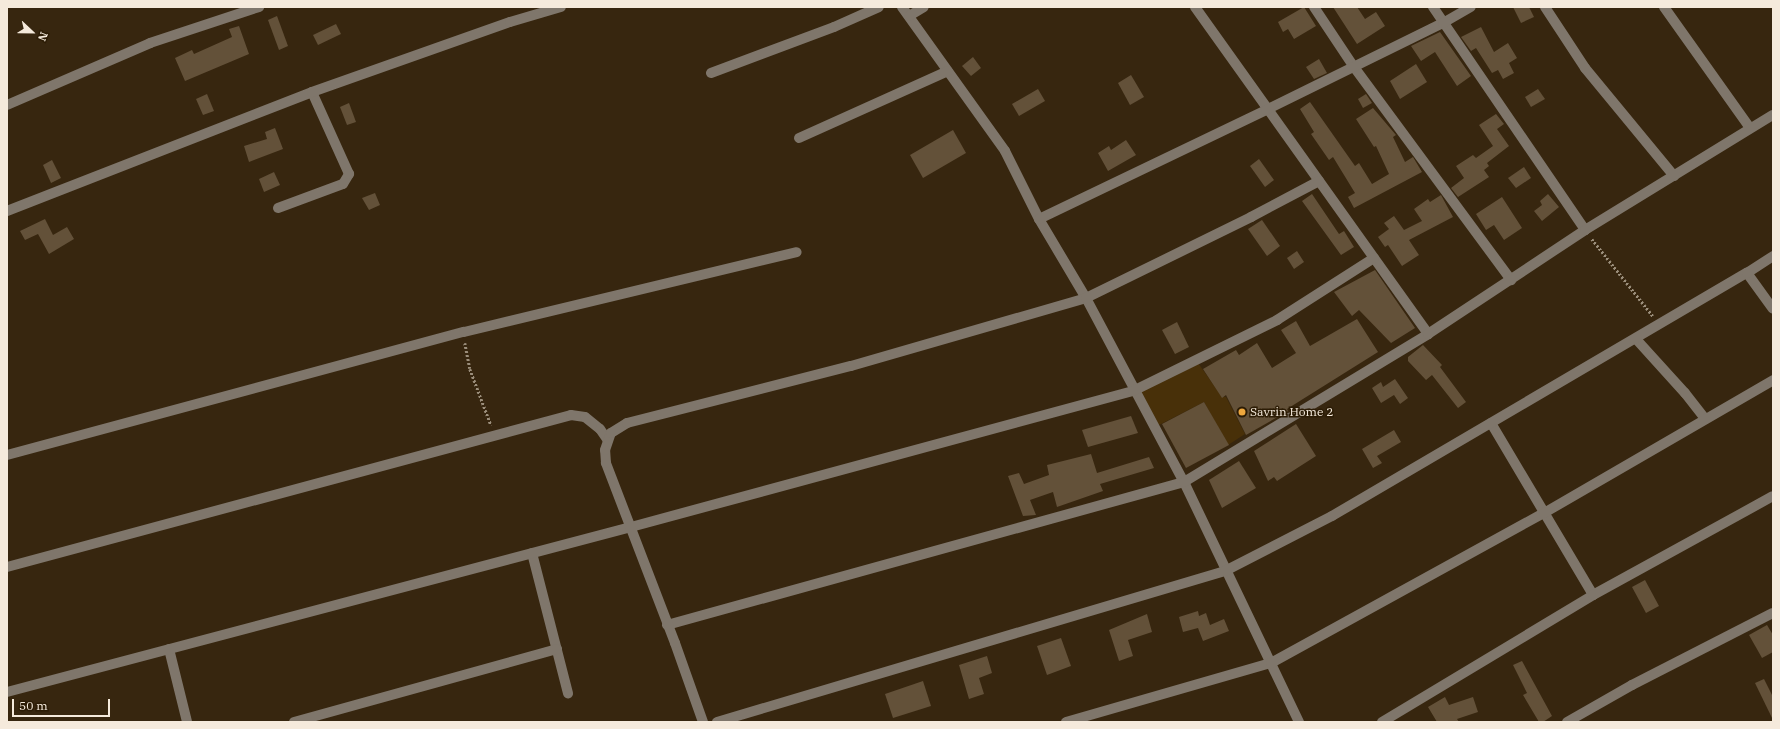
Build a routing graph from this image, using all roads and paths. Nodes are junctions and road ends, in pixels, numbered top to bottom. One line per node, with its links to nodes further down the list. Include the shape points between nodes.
1 (259, 7): 18 (street, via 150,43)
2 (561, 7): 17 (street, via 510,22)
3 (879, 7): 16 (street, via 834,27)
4 (902, 7): 12 (street)
5 (924, 7): 12 (street)
6 (1195, 7): 19 (street)
7 (1314, 7): 14 (street)
8 (1433, 7): 13 (street)
9 (1471, 7): 13 (street)
10 (1545, 7): 23 (street, via 1586,68)
11 (1664, 7): 21 (street)
12 (909, 16): 15 (street)
13 (1443, 23): 14 (street); 28 (street)
14 (1354, 67): 19 (street); 33 (street)
15 (948, 71): 22 (street); 27 (street, via 1005,151)
16 (711, 73)
17 (312, 92): 25 (street, via 349,174 343,184); 26 (street)
18 (7, 105)
19 (1266, 110): 24 (street); 27 (street)
20 (1773, 115): 21 (street)
21 (1750, 128): 23 (street)
22 (799, 138)
23 (1674, 176): 28 (street)
24 (1320, 181): 31 (street); 34 (street)
25 (278, 208)
26 (7, 211)
27 (1039, 219): 34 (street)
28 (1585, 230): 33 (street); 36 (path)
29 (796, 252): 37 (street)
30 (1773, 256): 32 (street)
31 (1374, 258): 38 (street); 41 (street, via 1277,320)
32 (1747, 274): 35 (street); 36 (street)
33 (1510, 280): 38 (street)
34 (1086, 298): 41 (street); 45 (street, via 851,366 627,423 611,433)
35 (1773, 309)
36 (1660, 324): 39 (street)
37 (464, 332): 44 (path, via 470,369 478,396 489,414); 46 (street)
38 (1428, 334): 47 (street)
39 (1636, 339): 42 (street); 43 (street)
40 (1773, 380): 42 (street)
41 (1133, 390): 47 (street); 50 (street)
42 (1705, 419): 49 (street)
43 (1491, 423): 49 (street); 53 (street, via 1332,516)
44 (494, 436): 45 (street, via 570,415 585,417 600,429); 52 (street)
45 (607, 440): 50 (street, via 606,463)
46 (7, 455)
47 (1184, 482): 53 (street); 56 (street)
48 (1773, 496): 54 (street)
49 (1544, 513): 54 (street); 59 (street)
50 (631, 527): 51 (street); 56 (street)
51 (532, 553): 57 (street); 58 (street)
52 (7, 567)
53 (1225, 571): 59 (street); 65 (street)
54 (1593, 595): 68 (street)
55 (1773, 613): 69 (street, via 1632,685)
56 (667, 624): 64 (street)
57 (169, 649): 60 (street); 62 (street)
58 (556, 649): 61 (street); 63 (street)
59 (1271, 663): 66 (street); 67 (street)
60 (7, 692)
61 (568, 694)
62 (187, 722)
63 (294, 722)
64 (702, 722)
65 (717, 722)
66 (1066, 722)
67 (1299, 722)
68 (1382, 722)
69 (1567, 722)

